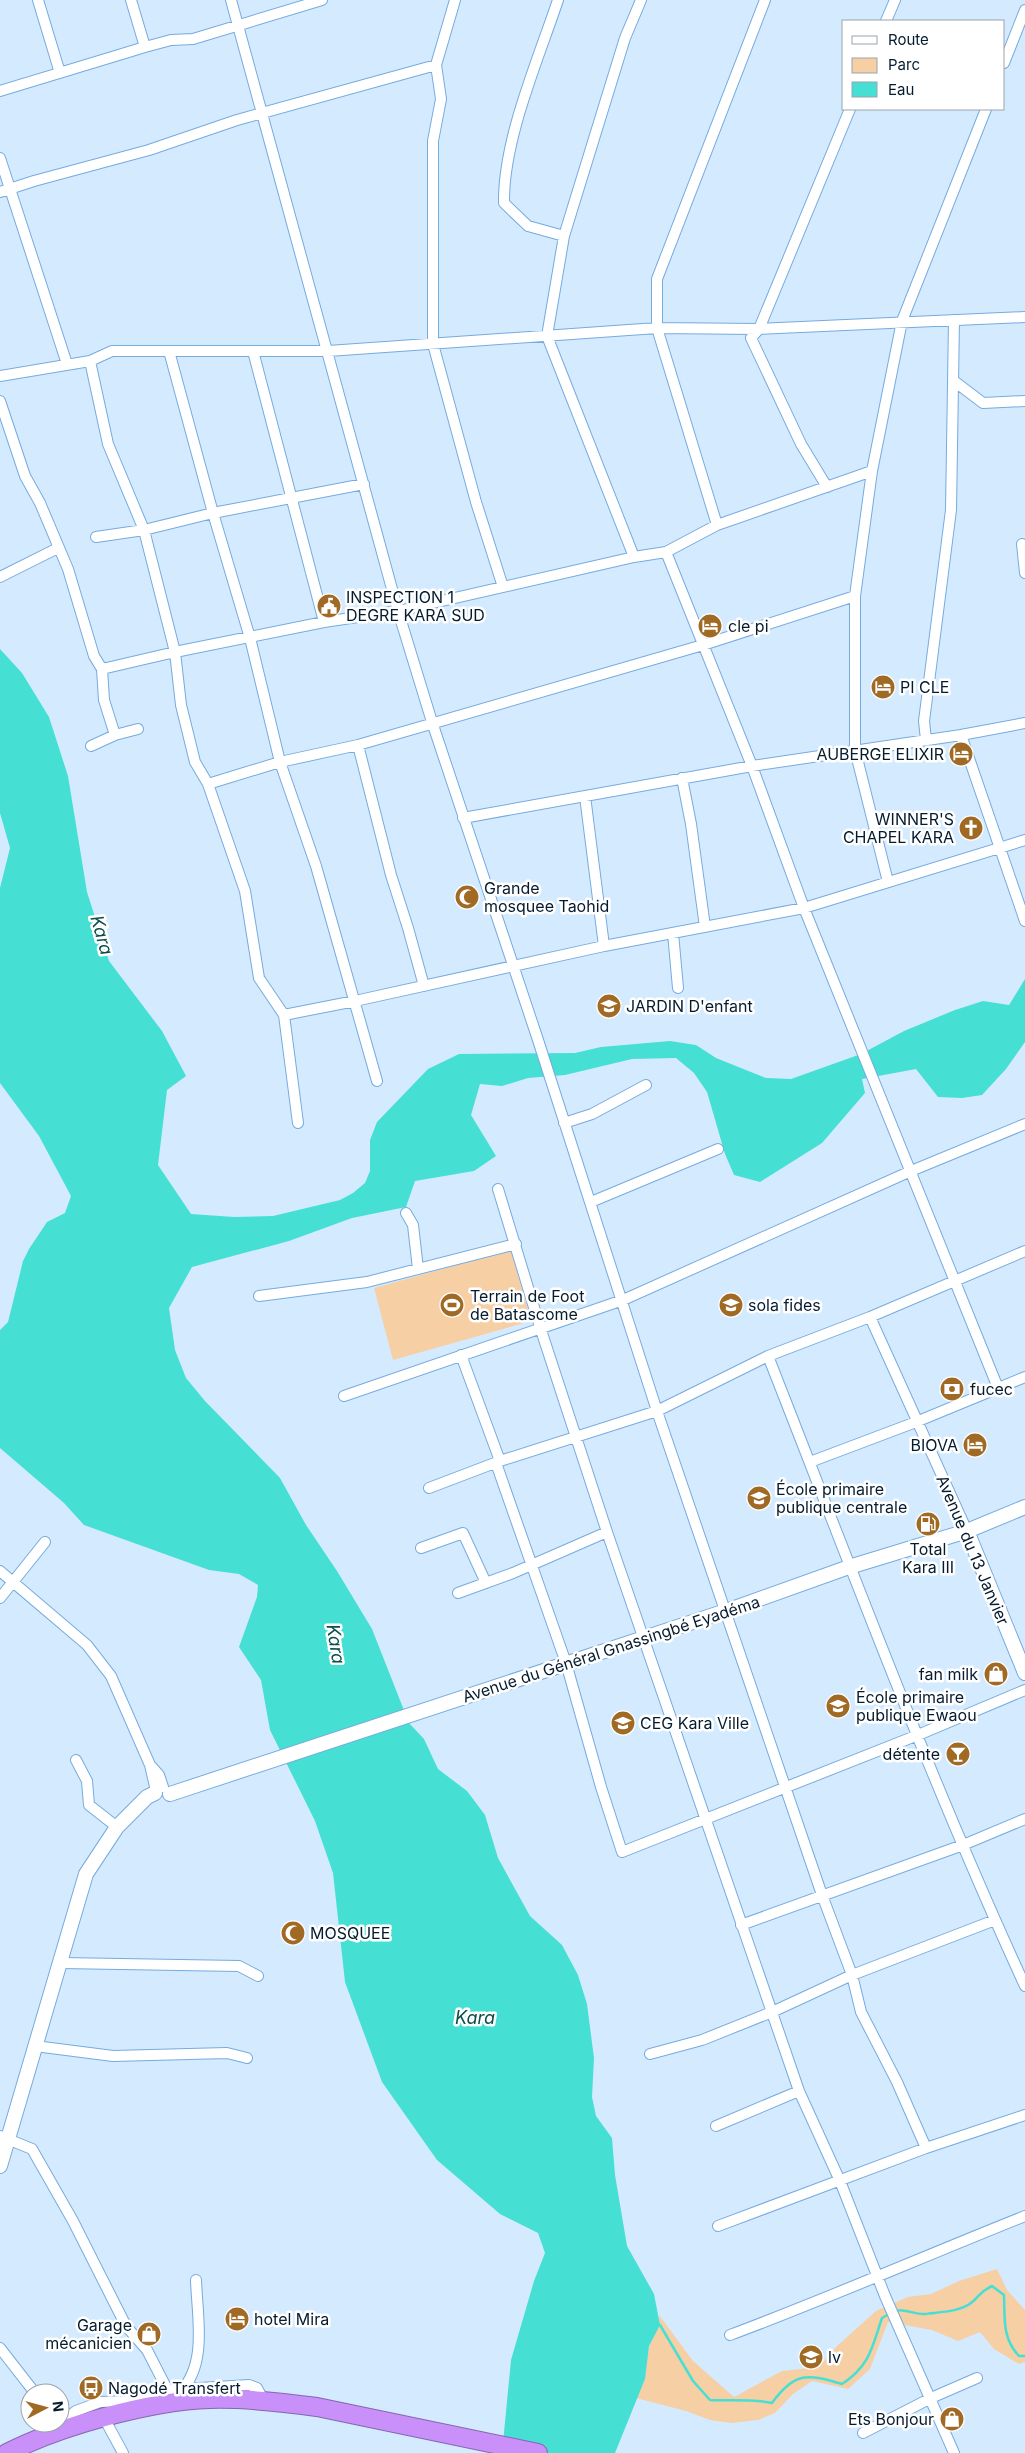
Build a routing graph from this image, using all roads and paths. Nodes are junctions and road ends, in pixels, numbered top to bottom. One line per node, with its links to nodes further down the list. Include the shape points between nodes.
1 (38, 0): 16 (street)
2 (131, 0): 13 (street)
3 (231, 0): 12 (street)
4 (322, 0): 12 (street)
5 (455, 0): 15 (street)
6 (558, 0): 23 (street, via 517,124 504,185 504,203 528,226)
7 (641, 0): 23 (street, via 625,38)
8 (765, 0): 27 (street, via 657,279)
9 (895, 0): 11 (street)
10 (1025, 10): 14 (street)
11 (886, 20)
12 (238, 25): 13 (street, via 193,39 171,40); 20 (street)
13 (145, 47): 16 (street)
14 (1005, 61)
15 (436, 65): 20 (street); 30 (street, via 441,99 433,141)
16 (60, 73): 17 (street)
17 (0, 91)
18 (850, 110): 28 (street)
19 (986, 110): 26 (street)
20 (263, 114): 22 (street); 33 (street)
21 (0, 158): 22 (street)
22 (5, 191): 35 (street)
23 (564, 236): 29 (street)
24 (1025, 317): 25 (street)
25 (954, 320): 26 (street); 37 (street)
26 (902, 321): 28 (street); 40 (street)
27 (657, 328): 28 (street); 29 (street); 45 (street)
28 (759, 329): 42 (street, via 751,338 801,444)
29 (547, 336): 30 (street); 51 (street)
30 (433, 344): 33 (street); 54 (street, via 476,502)
31 (168, 351): 32 (street); 34 (street, via 112,351); 44 (street)
32 (253, 351): 33 (street); 43 (street)
33 (328, 351): 41 (street)
34 (90, 361): 35 (street); 46 (street, via 108,444)
35 (68, 364): 36 (street)
36 (0, 376)
37 (954, 381): 39 (street, via 983,403); 67 (street, via 951,510 924,721)
38 (0, 401): 49 (street, via 25,476)
39 (1025, 401)
40 (872, 471): 42 (street); 55 (street)
41 (364, 484): 43 (street); 56 (street)
42 (827, 487): 45 (street)
43 (290, 498): 44 (street); 57 (street)
44 (213, 513): 46 (street); 58 (street)
45 (717, 525): 50 (street)
46 (144, 530): 47 (street); 60 (street)
47 (96, 537)
48 (1022, 544): 52 (street)
49 (58, 548): 53 (street); 61 (street, via 68,569 94,656)
50 (666, 552): 51 (street); 59 (street)
51 (634, 557): 54 (street)
52 (1025, 573)
53 (0, 577)
54 (504, 587): 56 (street)
55 (855, 596): 59 (street); 70 (street)
56 (398, 611): 57 (street); 62 (street)
57 (324, 622): 58 (street)
58 (250, 638): 60 (street); 71 (street)
59 (703, 645): 62 (street); 72 (street)
60 (175, 652): 61 (street); 74 (street, via 181,705 195,762)
61 (102, 669): 65 (street, via 104,700)
62 (432, 722): 68 (street); 76 (street)
63 (1025, 723): 66 (street)
64 (138, 729): 65 (street)
65 (116, 735): 69 (street)
66 (961, 735): 67 (street); 78 (street)
67 (926, 740): 70 (street)
68 (358, 745): 71 (street); 86 (street, via 391,875)
69 (91, 746)
70 (854, 750): 72 (street); 79 (street)
71 (280, 762): 74 (street); 88 (street, via 316,866)
72 (752, 766): 73 (street); 80 (street)
73 (682, 778): 75 (street); 82 (street)
74 (208, 784): 89 (street, via 245,892 259,978)
75 (585, 796): 76 (street); 84 (street)
76 (463, 818): 85 (street)
77 (1025, 840): 78 (street)
78 (999, 848): 79 (street); 81 (street)
79 (888, 882): 80 (street)
80 (804, 908): 82 (street); 96 (street)
81 (1025, 921)
82 (705, 927): 83 (street)
83 (673, 933): 84 (street); 87 (street)
84 (604, 946): 85 (street)
85 (514, 966): 86 (street); 93 (street)
86 (424, 986): 88 (street)
87 (678, 988)
88 (355, 1001): 89 (street); 90 (street)
89 (284, 1014): 92 (street)
90 (377, 1081)
91 (646, 1085): 93 (street, via 592,1114)
92 (298, 1123)
93 (564, 1123): 98 (street)
94 (1025, 1124): 96 (street)
95 (718, 1149): 98 (street)
96 (911, 1171): 103 (street); 105 (street)
97 (498, 1189): 100 (street)
98 (591, 1202): 105 (street)
99 (406, 1213): 102 (street, via 413,1225)
100 (516, 1244): 102 (street); 107 (street)
101 (1025, 1251): 103 (street)
102 (418, 1269): 104 (street, via 367,1282)
103 (955, 1280): 106 (street); 111 (street)
104 (259, 1296)
105 (623, 1300): 107 (street); 113 (street)
106 (870, 1317): 109 (street); 114 (street, Avenue du 13 Janvier)
107 (540, 1328): 108 (street); 115 (street)
108 (461, 1355): 112 (street); 116 (street)
109 (768, 1356): 113 (street); 117 (street)
110 (1025, 1377): 111 (street)
111 (998, 1388): 114 (street)
112 (344, 1396)
113 (658, 1410): 115 (street); 131 (street)
114 (916, 1422): 117 (street); 120 (street, Avenue du 13 Janvier)
115 (576, 1435): 116 (street); 121 (street)
116 (498, 1462): 118 (street); 124 (street)
117 (810, 1462): 125 (street)
118 (428, 1488)
119 (1025, 1507): 120 (main road, Avenue du Général Gnassingbé Eyadéma)
120 (967, 1531): 125 (main road, Avenue du Général Gnassingbé Eyadéma); 134 (main road, Avenue du 13 Janvier)
121 (607, 1532): 124 (street); 132 (street)
122 (45, 1542): 127 (street)
123 (421, 1548): 128 (street, via 463,1533)
124 (531, 1564): 128 (street); 133 (street)
125 (849, 1567): 131 (main road, Avenue du Général Gnassingbé Eyadéma); 136 (street)
126 (0, 1571): 127 (street)
127 (12, 1582): 130 (street); 139 (street, via 87,1645 112,1676)
128 (486, 1583): 129 (street)
129 (458, 1594)
130 (0, 1598)
131 (726, 1611): 132 (main road, Avenue du Général Gnassingbé Eyadéma); 138 (street)
132 (645, 1638): 133 (main road, Avenue du Général Gnassingbé Eyadéma); 140 (street)
133 (566, 1663): 139 (main road, Avenue du Général Gnassingbé Eyadéma, via 222,1778); 140 (street, via 622,1852)
134 (1025, 1673)
135 (1025, 1690): 136 (street)
136 (918, 1735): 138 (street); 143 (street)
137 (76, 1760): 142 (street, via 87,1781 89,1805)
138 (785, 1786): 140 (street); 144 (street)
139 (162, 1792): 142 (main road, Avenue du Général Gnassingbé Eyadéma, via 147,1797)
140 (705, 1818): 146 (street)
141 (1025, 1819): 143 (street)
142 (117, 1827): 147 (main road, Avenue du Général Gnassingbé Eyadéma, via 86,1874)
143 (963, 1845): 144 (street); 145 (street)
144 (822, 1895): 146 (street); 148 (street)
145 (995, 1920): 148 (street); 150 (street)
146 (741, 1925): 151 (street)
147 (61, 1963): 149 (street, via 238,1966); 152 (main road, Avenue du Général Gnassingbé Eyadéma)
148 (852, 1975): 151 (street); 159 (street, via 861,2012)
149 (258, 1976)
150 (1025, 1986)
151 (772, 2012): 153 (street, via 702,2040); 155 (street)
152 (35, 2046): 154 (street, via 113,2056 228,2053); 158 (main road, Avenue du Général Gnassingbé Eyadéma)
153 (650, 2054)
154 (247, 2058)
155 (799, 2091): 157 (street); 161 (street)
156 (1025, 2115): 159 (street)
157 (716, 2126)
158 (4, 2137): 160 (main road, Avenue du Général Gnassingbé Eyadéma); 170 (street, via 32,2149 126,2326 147,2350)
159 (926, 2148): 161 (street)
160 (0, 2166)
161 (840, 2181): 163 (street); 164 (street)
162 (1025, 2216): 164 (street)
163 (718, 2226)
164 (878, 2275): 166 (street); 172 (street)
165 (196, 2280): 171 (street, via 198,2356)
166 (730, 2335)
167 (0, 2348): 169 (street)
168 (977, 2378): 172 (street)
169 (27, 2383)
170 (167, 2389): 171 (street); 173 (street, via 127,2401 100,2402)
171 (183, 2394): 174 (highway); 180 (highway, via 355,2413)
172 (931, 2398): 177 (street); 181 (street)
173 (70, 2418)
174 (104, 2418): 175 (highway); 179 (street)
175 (70, 2424)
176 (45, 2433): 178 (highway)
177 (863, 2433)
178 (7, 2453)
179 (123, 2453)
180 (538, 2453)
181 (954, 2453)

